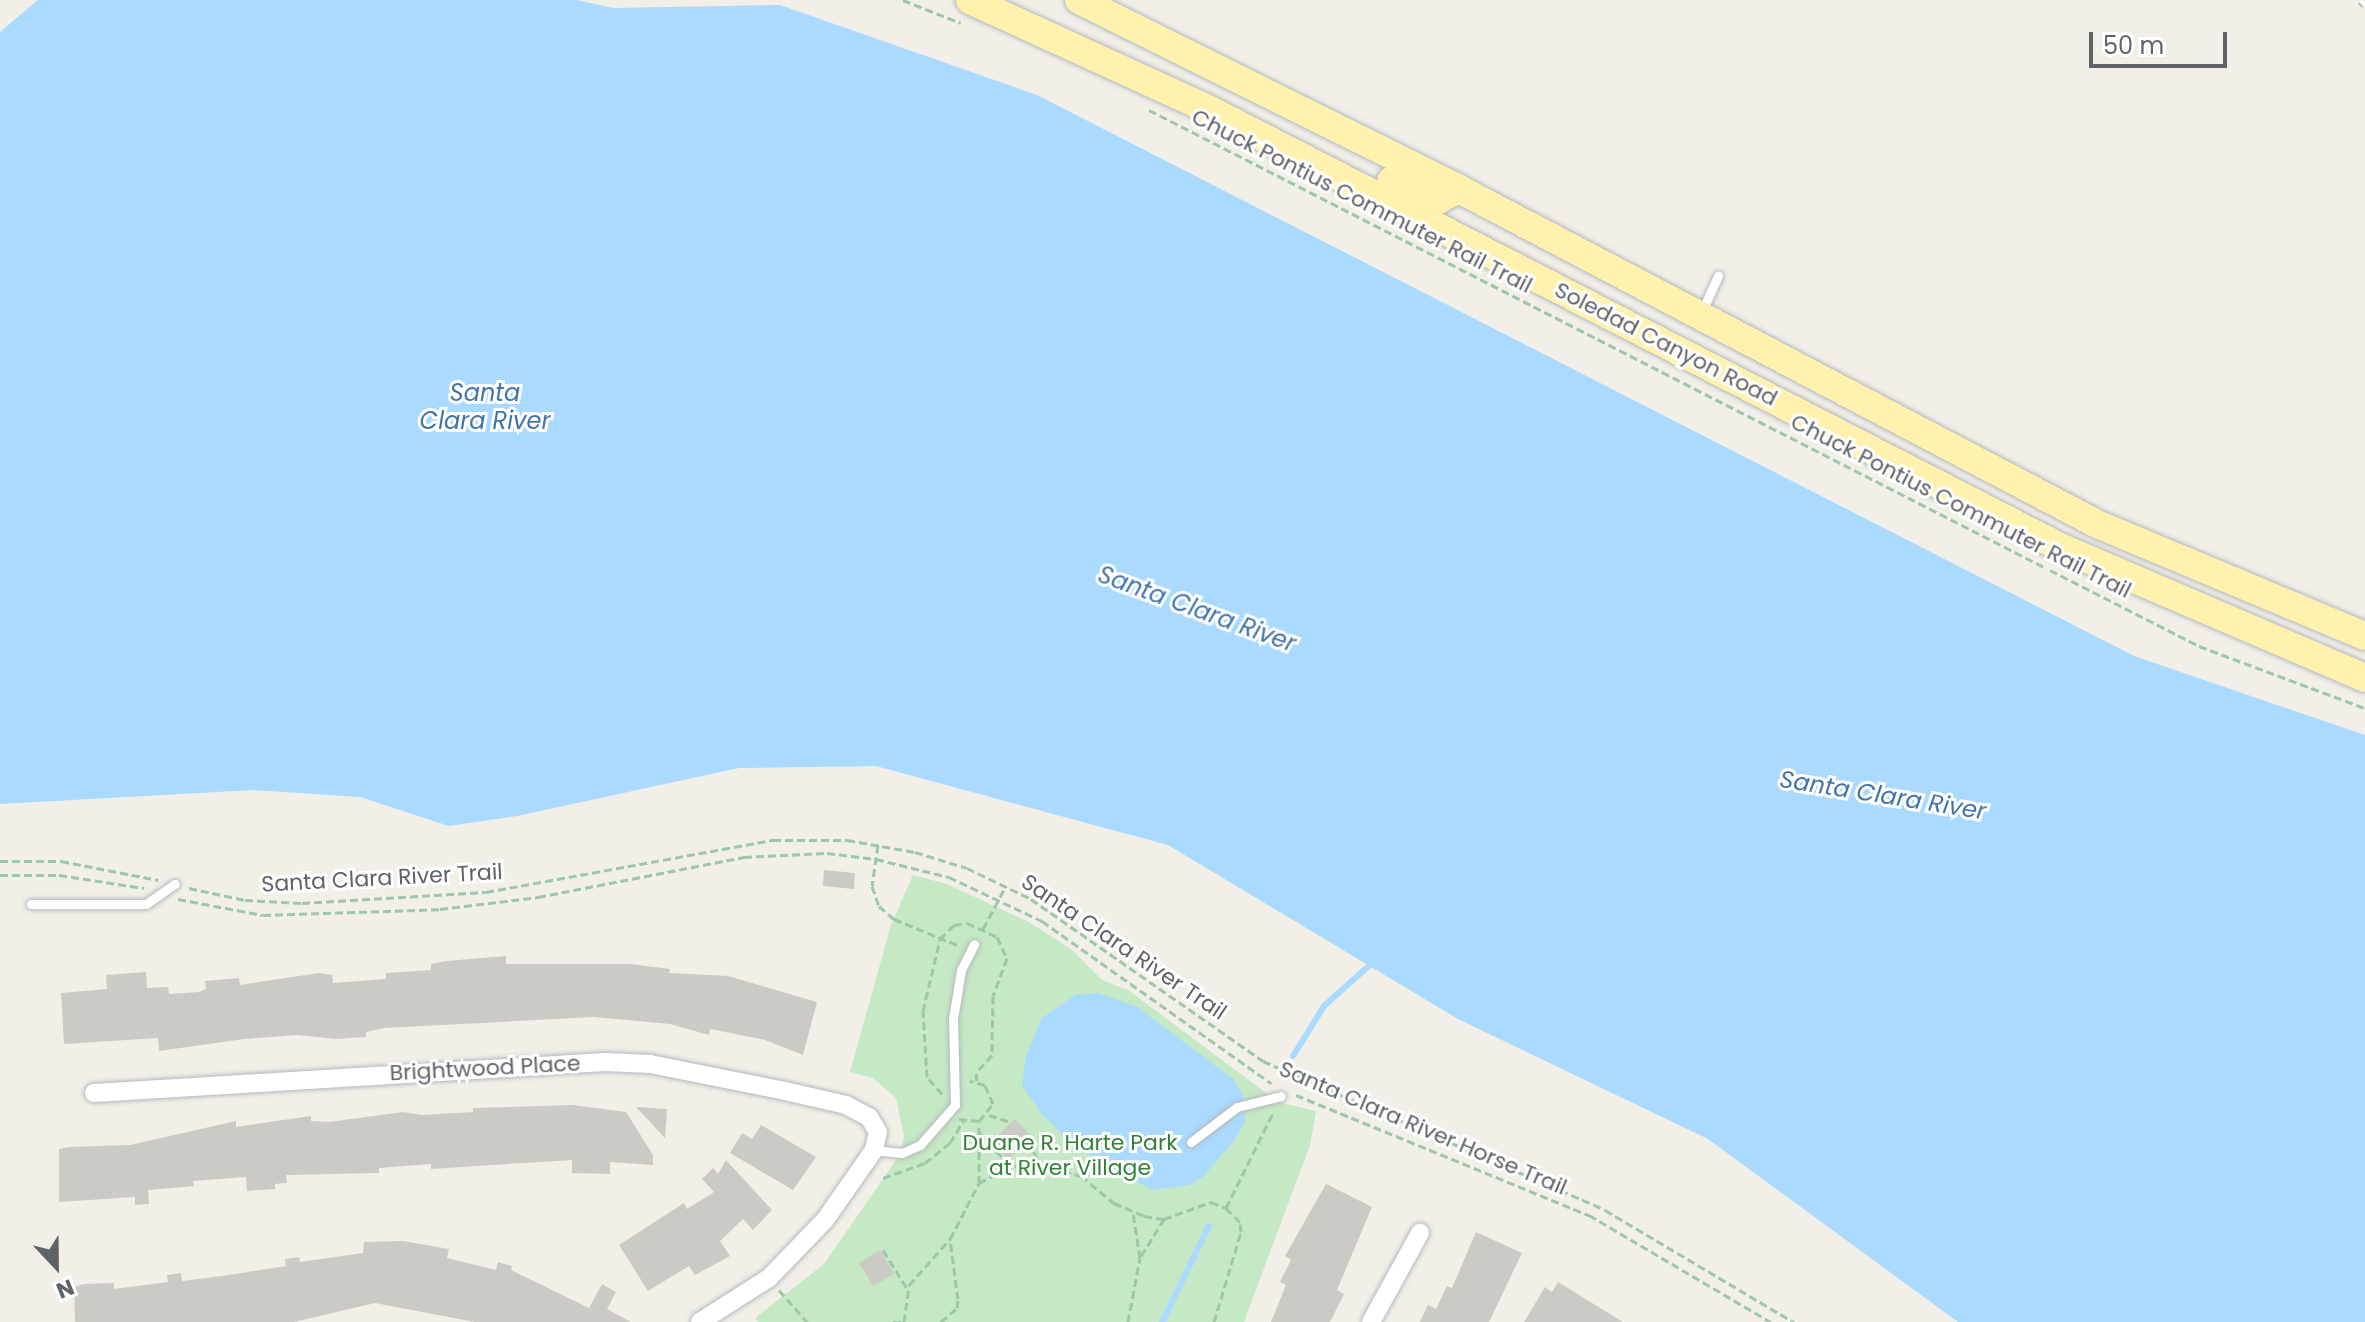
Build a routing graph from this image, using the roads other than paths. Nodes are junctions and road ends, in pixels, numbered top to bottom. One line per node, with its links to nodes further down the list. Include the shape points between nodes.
1 (970, 0): 3 (main road, Soledad Canyon Road)
2 (1079, 0): 4 (main road, Soledad Canyon Road)
3 (1231, 121): 4 (main road, via 1262,116 1425,198 1450,198); 8 (main road, Soledad Canyon Road, via 2062,548)
4 (1459, 189): 6 (main road, Soledad Canyon Road)
5 (1718, 276): 6 (lane)
6 (1700, 314): 7 (main road, Soledad Canyon Road, via 2097,524)
7 (2261, 592): 8 (main road); 9 (main road, Soledad Canyon Road)
8 (2242, 626): 10 (main road, Soledad Canyon Road)
9 (2365, 636)
10 (2365, 678)
11 (175, 884): 12 (lane, via 146,904)
12 (31, 904)
13 (974, 944): 17 (lane, via 961,970 953,1019 955,1105 920,1145 902,1153)
14 (94, 1093): 17 (street, Brightwood Place, via 605,1062 650,1064 846,1105 869,1117 878,1132)
15 (1282, 1093): 16 (lane, via 1237,1107)
16 (1191, 1142)
17 (874, 1150): 19 (street, via 825,1220 769,1278)
18 (1420, 1233): 20 (street)
19 (700, 1322)
20 (1371, 1322)

